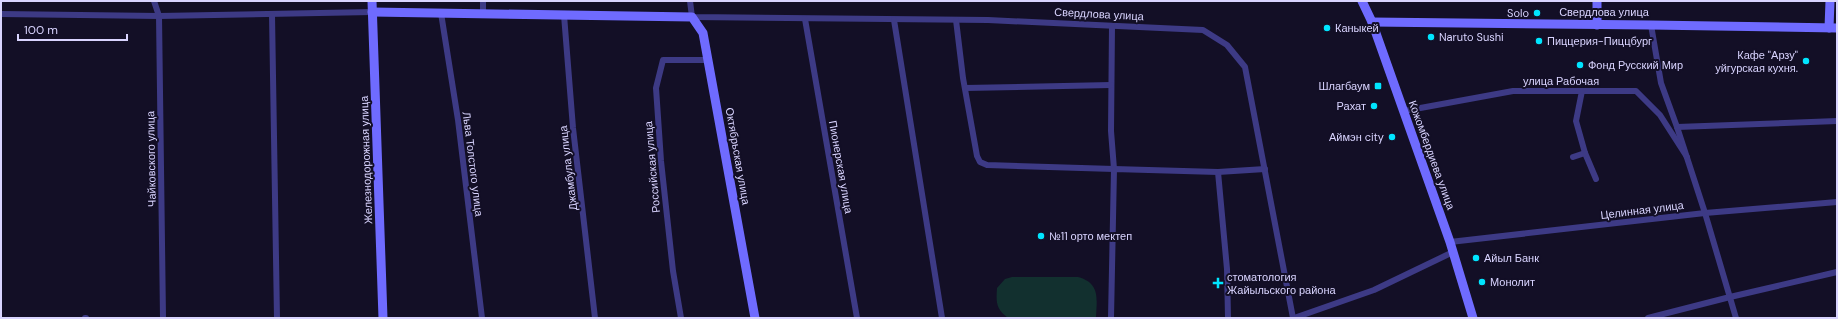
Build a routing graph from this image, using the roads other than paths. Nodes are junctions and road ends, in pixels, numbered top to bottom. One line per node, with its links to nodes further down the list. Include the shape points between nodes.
1 (154, 1): 14 (street, Чайковского улица)
2 (372, 1): 8 (street, Железнодорожная улица)
3 (483, 1): 10 (street)
4 (690, 1): 15 (street, Октябрьская улица)
5 (1362, 1): 19 (street, Кожомбердиева улица)
6 (1597, 1): 20 (street)
7 (1830, 1): 23 (street)
8 (372, 12): 9 (street, Свердлова улица); 12 (street, Свердлова улица); 46 (street, Железнодорожная улица)
9 (441, 13): 10 (street, Свердлова улица); 47 (street, Льва Толстого улица, via 458,120)
10 (483, 13): 13 (street, Свердлова улица)
11 (1, 14): 14 (street, Свердлова улица)
12 (272, 15): 14 (street, Свердлова улица); 45 (street)
13 (564, 15): 15 (street, Свердлова улица); 48 (street, Джамбула улица, via 573,128)
14 (159, 16): 44 (street, Чайковского улица)
15 (692, 17): 16 (street, Свердлова улица); 24 (street, Октябрьская улица, via 703,34)
16 (805, 19): 17 (street, Свердлова улица); 51 (street, Пионерская улица)
17 (894, 20): 18 (street, Свердлова улица); 52 (street)
18 (956, 20): 22 (street, Свердлова улица); 26 (street)
19 (1372, 22): 20 (street, Свердлова улица); 28 (street, Кожомбердиева улица)
20 (1597, 24): 21 (street, Свердлова улица)
21 (1652, 25): 23 (street, Свердлова улица); 30 (street, via 1660,83)
22 (1112, 26): 25 (street); 34 (street, Свердлова улица, via 1203,30 1227,45 1245,67)
23 (1833, 28)
24 (708, 60): 49 (street, Российская улица, via 663,60 656,88 661,161); 50 (street, Октябрьская улица)
25 (1111, 86): 26 (street); 35 (street)
26 (965, 88): 35 (street, via 977,156 983,164)
27 (1582, 91): 28 (street, улица Рабочая, via 1513,91); 31 (street, via 1576,121); 33 (street, улица Рабочая, via 1636,91 1660,115)
28 (1404, 111): 40 (street, Кожомбердиева улица)
29 (1837, 121): 30 (street)
30 (1677, 126): 33 (street)
31 (1585, 153): 32 (street); 37 (street)
32 (1573, 157)
33 (1686, 157): 39 (street)
34 (1265, 169): 36 (street); 55 (street)
35 (1114, 170): 36 (street); 53 (street)
36 (1218, 172): 54 (street, via 1227,269)
37 (1596, 179)
38 (1837, 202): 39 (street, Целинная улица)
39 (1705, 213): 40 (street, Целинная улица); 43 (street)
40 (1450, 242): 41 (street, Кожомбердиева улица)
41 (1453, 252): 55 (street, via 1374,290); 56 (street, Кожомбердиева улица)
42 (1837, 272): 43 (street)
43 (1730, 296): 57 (street); 58 (street)
44 (163, 318)
45 (277, 318)
46 (383, 318)
47 (482, 318)
48 (595, 318)
49 (681, 318)
50 (755, 318)
51 (857, 318)
52 (942, 318)
53 (1111, 318)
54 (1228, 318)
55 (1294, 318)
56 (1473, 318)
57 (1648, 318)
58 (1736, 318)

